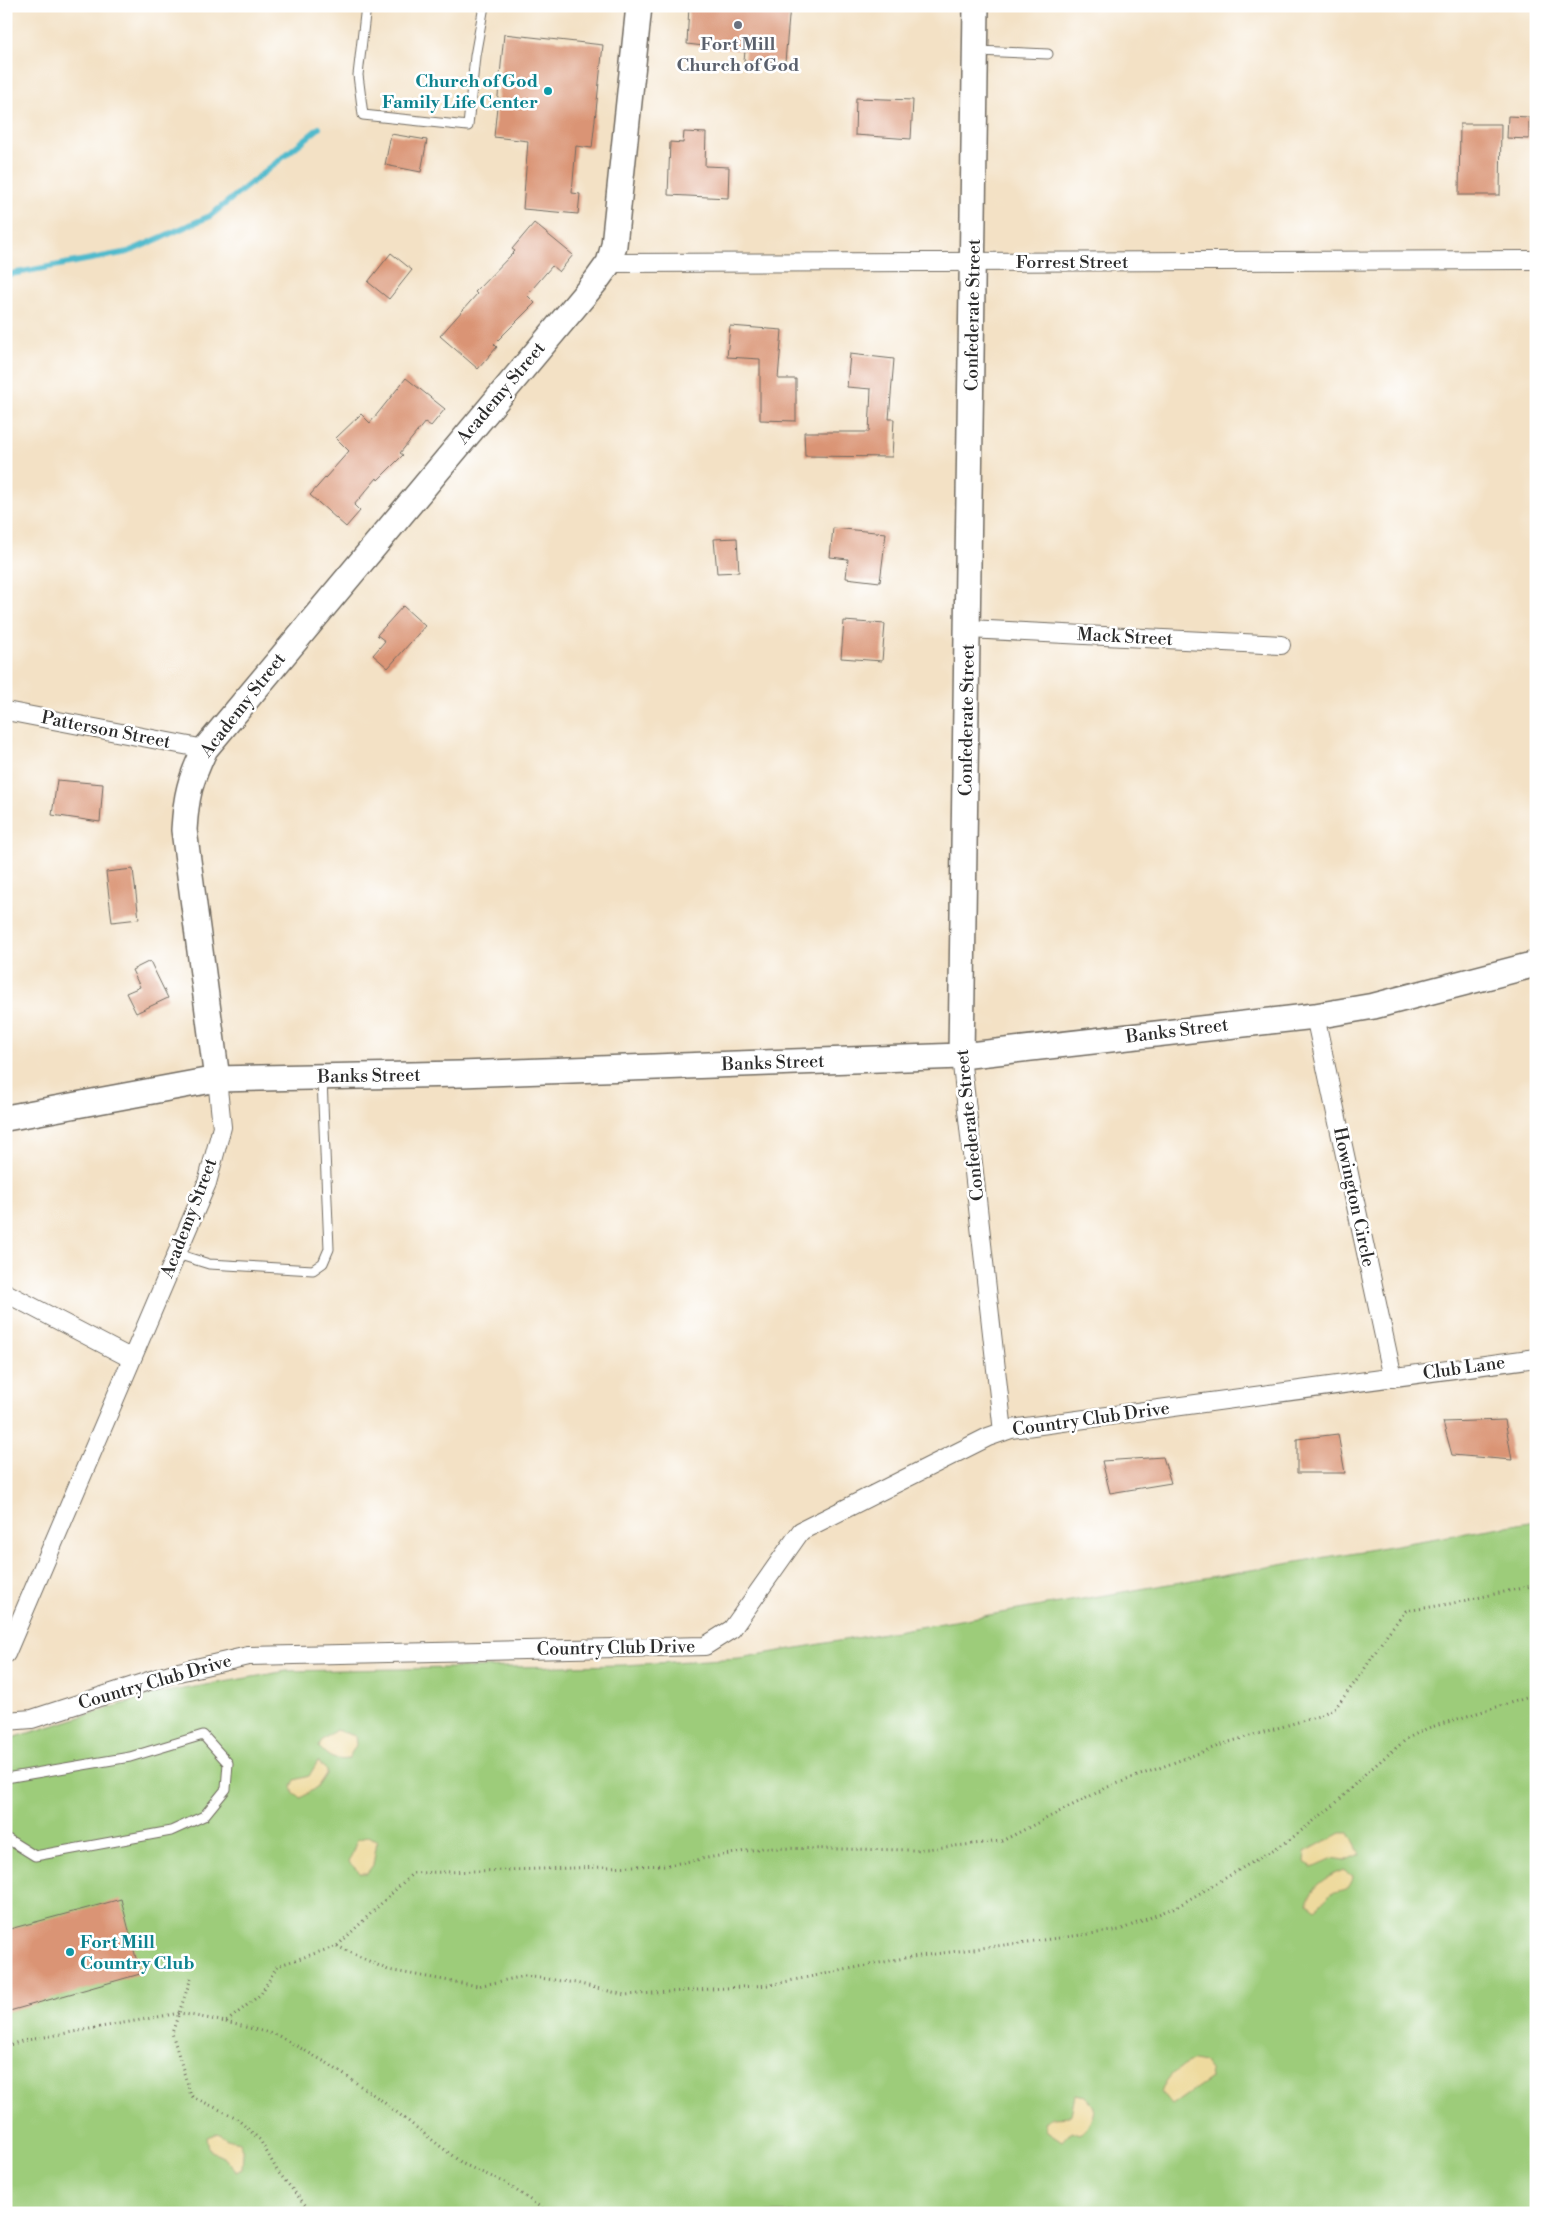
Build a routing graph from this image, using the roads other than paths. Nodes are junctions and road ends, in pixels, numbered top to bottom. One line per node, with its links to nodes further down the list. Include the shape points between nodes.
1 (366, 6): 2 (lane, via 358,75 363,114 468,126)
2 (484, 6)
3 (639, 6): 8 (street, Academy Street, via 614,245)
4 (976, 6): 5 (street, Confederate Street)
5 (975, 51): 6 (lane); 9 (street, Confederate Street)
6 (1048, 54)
7 (1536, 260): 9 (street, Forrest Street)
8 (609, 262): 9 (street, Forrest Street); 13 (street, Academy Street)
9 (973, 263): 10 (street, Confederate Street)
10 (968, 629): 11 (street, Mack Street); 16 (street, Confederate Street)
11 (1281, 645)
12 (6, 711): 13 (street, Patterson Street)
13 (205, 749): 18 (street, Academy Street, via 186,795 184,830)
14 (1536, 964): 15 (street, Banks Street, via 1374,1006)
15 (1315, 1016): 16 (street, Banks Street); 24 (street, Howington Circle)
16 (961, 1056): 17 (street, Banks Street); 25 (street, Confederate Street)
17 (322, 1077): 18 (street, Banks Street); 20 (lane, via 330,1249 323,1263 313,1270 209,1264)
18 (217, 1079): 19 (street, Banks Street); 20 (street, Academy Street, via 222,1127 206,1184)
19 (6, 1118)
20 (177, 1254): 23 (street, Academy Street)
21 (6, 1294): 23 (street)
22 (1536, 1358): 24 (street, Club Lane)
23 (132, 1359): 26 (street, Academy Street)
24 (1392, 1378): 25 (street, Country Club Drive)
25 (1003, 1432): 27 (street, Country Club Drive, via 801,1531 732,1629 705,1646 248,1656 170,1674 32,1718)
26 (6, 1654)
27 (6, 1721)
28 (6, 1778): 29 (lane, via 130,1757 203,1735 228,1763 226,1789 204,1816 171,1831 34,1856)
29 (6, 1838)

